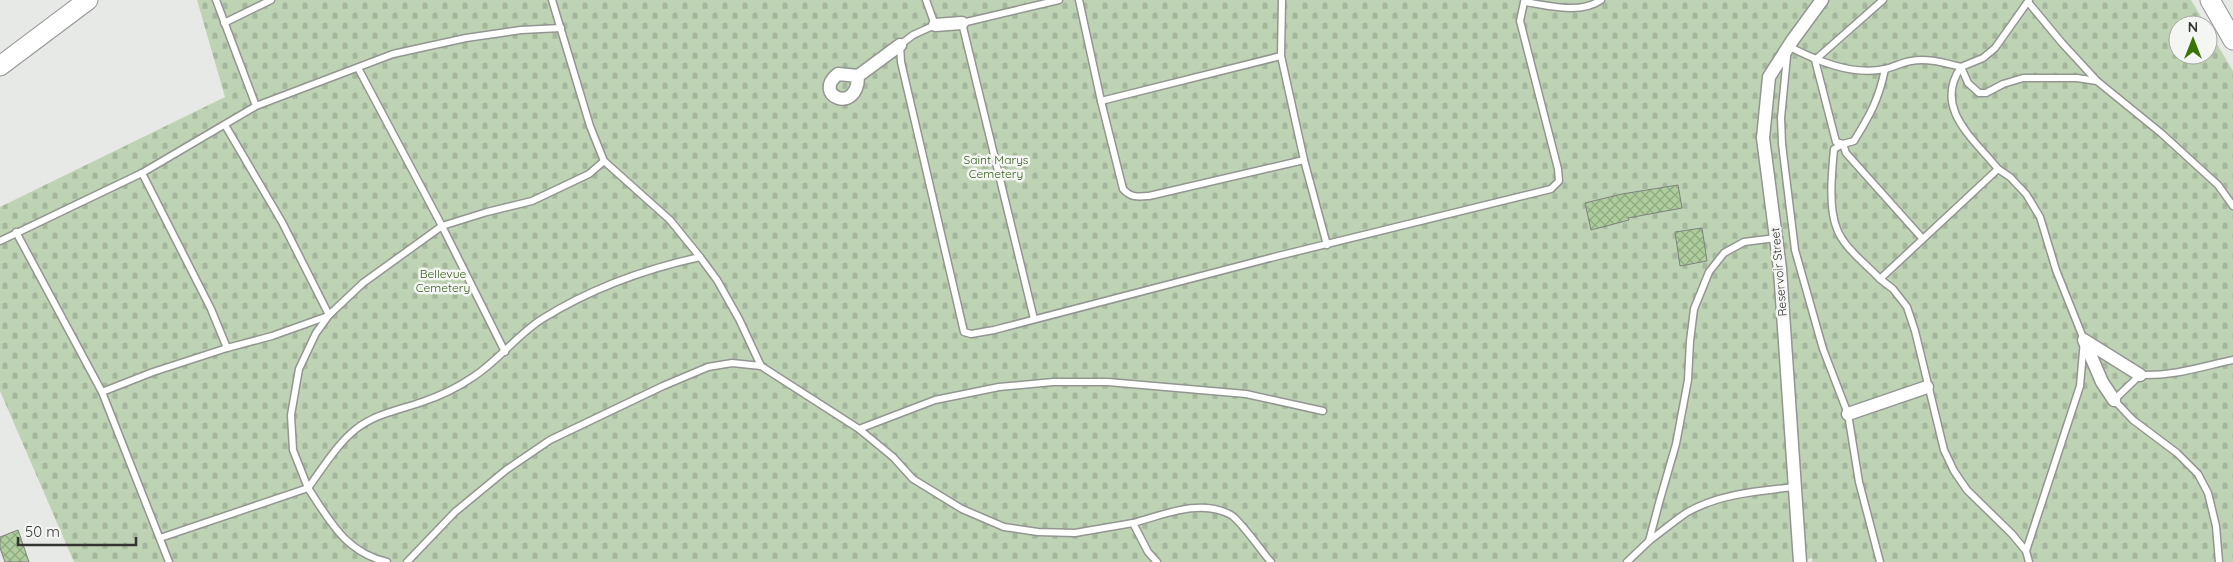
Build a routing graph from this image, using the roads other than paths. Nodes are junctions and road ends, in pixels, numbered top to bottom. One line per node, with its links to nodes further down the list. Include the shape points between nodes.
1 (216, 0): 15 (lane)
2 (271, 0): 15 (lane)
3 (552, 0): 18 (lane)
4 (926, 0): 17 (lane)
5 (1059, 0): 16 (lane)
6 (1079, 0): 30 (lane)
7 (1282, 0): 22 (lane)
8 (1601, 0): 12 (lane, via 1581,8)
9 (1822, 0): 21 (street, Reservoir Street)
10 (1883, 0): 23 (lane)
11 (2210, 0): 19 (main road)
12 (1522, 1): 44 (lane, via 1520,21 1559,181 1551,189)
13 (2028, 1): 26 (lane, via 1995,48 1983,58); 29 (lane)
14 (78, 3): 24 (main road)
15 (224, 22): 31 (lane)
16 (962, 23): 17 (street); 48 (lane)
17 (935, 25): 20 (lane)
18 (561, 28): 25 (lane, via 466,38 393,54); 35 (lane, via 590,126)
19 (2233, 40)
20 (900, 45): 28 (street); 48 (lane, via 912,113 964,332 994,330)
21 (1788, 46): 23 (lane); 41 (street, Reservoir Street, via 1769,77 1763,138); 59 (lane, via 1781,118 1795,250 1823,349)
22 (1281, 56): 30 (lane); 34 (lane)
23 (1815, 60): 27 (lane, via 1862,70); 33 (lane, via 1836,142)
24 (0, 66)
25 (358, 68): 31 (lane); 39 (lane)
26 (1961, 68): 27 (lane, via 1930,59); 29 (lane, via 1968,83 1979,93 2023,78); 36 (lane, via 1950,90 1951,104 1958,120)
27 (1885, 69): 33 (lane, via 1870,115 1854,141)
28 (858, 76)
29 (2097, 81): 38 (lane, via 2212,179)
30 (1101, 101): 34 (lane, via 1123,188 1128,195 1149,196)
31 (256, 106): 32 (lane)
32 (225, 125): 37 (lane); 47 (lane, via 282,222)
33 (1843, 144): 42 (lane, via 1846,153); 46 (lane, via 1834,149 1833,162 1837,230)
34 (1304, 160): 44 (lane)
35 (604, 161): 39 (lane, via 589,174 532,201); 45 (lane, via 670,220)
36 (1998, 169): 42 (lane); 49 (lane, via 2026,194 2040,217 2056,270)
37 (142, 173): 40 (lane); 50 (lane, via 211,309)
38 (2233, 206)
39 (442, 226): 47 (lane, via 363,283); 51 (lane)
40 (16, 232): 43 (lane); 56 (lane)
41 (1776, 238): 61 (street, Reservoir Street); 65 (lane, via 1744,242 1724,252 1709,272 1694,309 1688,380 1676,444)
42 (1922, 238): 46 (lane)
43 (0, 240)
44 (1327, 245): 48 (lane)
45 (700, 258): 51 (lane, via 662,266 592,292 541,320); 53 (lane, via 717,280)
46 (1880, 279): 55 (lane, via 1907,307)
47 (329, 315): 50 (lane); 62 (lane, via 316,333 299,369 291,415 293,450)
48 (1034, 318)
49 (2084, 340): 54 (street); 57 (street, via 2102,382); 66 (lane, via 2080,386)
50 (227, 348): 56 (lane)
51 (505, 352): 62 (lane, via 474,377 447,392 398,408 355,430)
52 (2233, 360): 54 (lane, via 2187,372)
53 (761, 366): 60 (lane); 70 (lane, via 732,363 708,367 550,440 506,470 455,512)
54 (2140, 376): 57 (lane)
55 (1928, 387): 59 (street); 66 (lane, via 1944,450 1954,471 1967,490 2000,520)
56 (102, 392): 64 (lane)
57 (2114, 400): 77 (lane, via 2198,474 2208,493 2214,518)
58 (1323, 412): 60 (lane, via 1246,394 1116,382 1053,382 1000,387 935,400)
59 (1848, 414): 75 (lane, via 1860,482)
60 (859, 429): 63 (lane, via 893,457 913,479 962,509 1004,527 1075,533)
61 (1795, 487): 65 (lane, via 1722,498 1687,512); 74 (street, Reservoir Street)
62 (308, 488): 64 (lane); 67 (lane, via 336,532 353,547)
63 (1133, 523): 71 (lane); 72 (lane, via 1190,508 1208,508 1232,515)
64 (160, 538): 68 (lane)
65 (1648, 541): 73 (lane)
66 (2026, 551): 76 (lane)
67 (378, 561): 69 (lane)
68 (169, 562)
69 (387, 562)
70 (407, 562)
71 (1157, 562)
72 (1271, 562)
73 (1627, 562)
74 (1800, 562)
75 (1880, 562)
76 (2029, 562)
77 (2219, 562)

